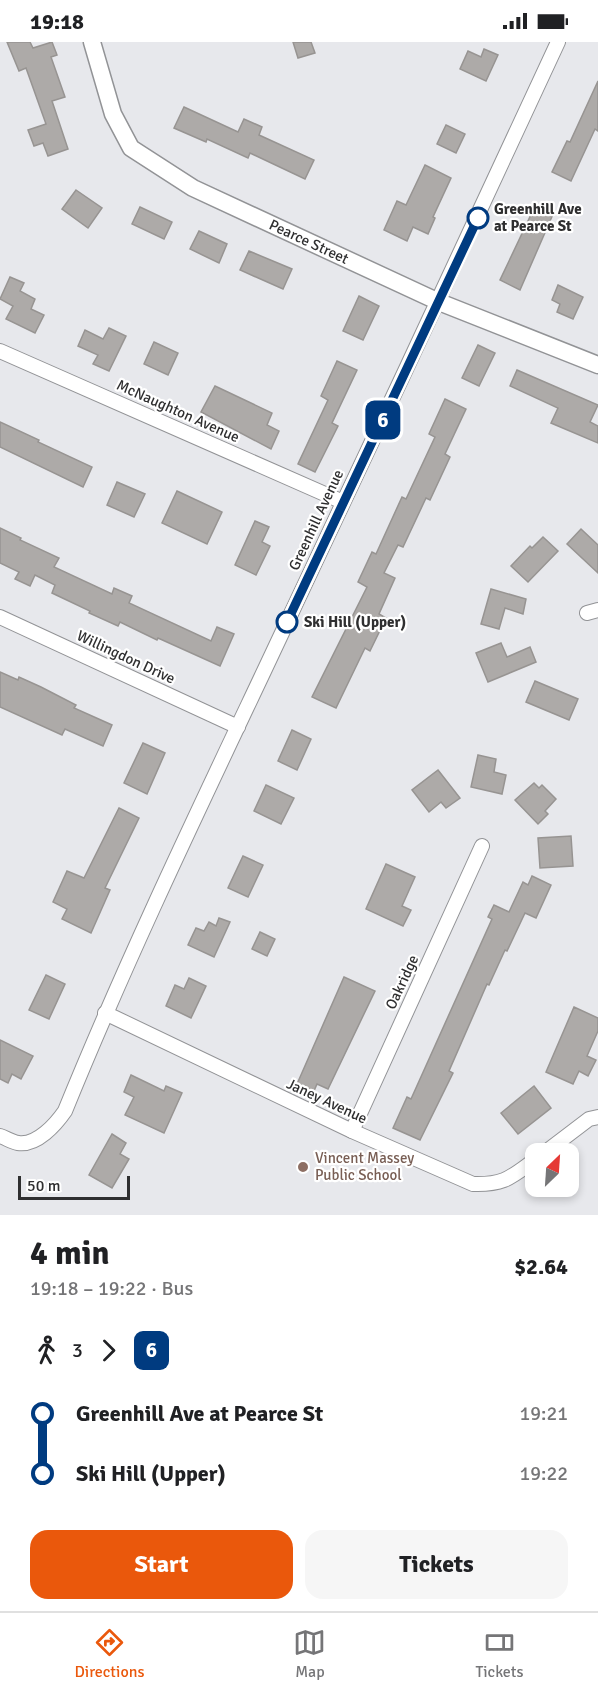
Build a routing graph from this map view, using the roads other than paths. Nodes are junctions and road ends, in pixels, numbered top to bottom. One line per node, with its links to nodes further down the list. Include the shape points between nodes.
1 (92, 42): 3 (street, Pearce Street, via 113,114 130,148 193,188)
2 (558, 42): 3 (street, Greenhill Avenue)
3 (439, 302): 5 (street, Pearce Street); 6 (street, Greenhill Avenue)
4 (0, 351): 6 (street, McNaughton Avenue)
5 (598, 365)
6 (344, 502): 8 (street, Greenhill Avenue)
7 (0, 617): 8 (street, Willingdon Drive)
8 (238, 726): 10 (street, Greenhill Avenue)
9 (482, 846): 12 (street, Oakridge)
10 (105, 1013): 12 (street, Janey Avenue); 13 (street, Greenhill Avenue, via 58,1121 36,1140 20,1144)
11 (598, 1117): 14 (street, via 589,1119)
12 (351, 1131): 15 (street, Janey Avenue, via 473,1184 491,1185 507,1180)
13 (0, 1136)
14 (557, 1143)
15 (525, 1167)

